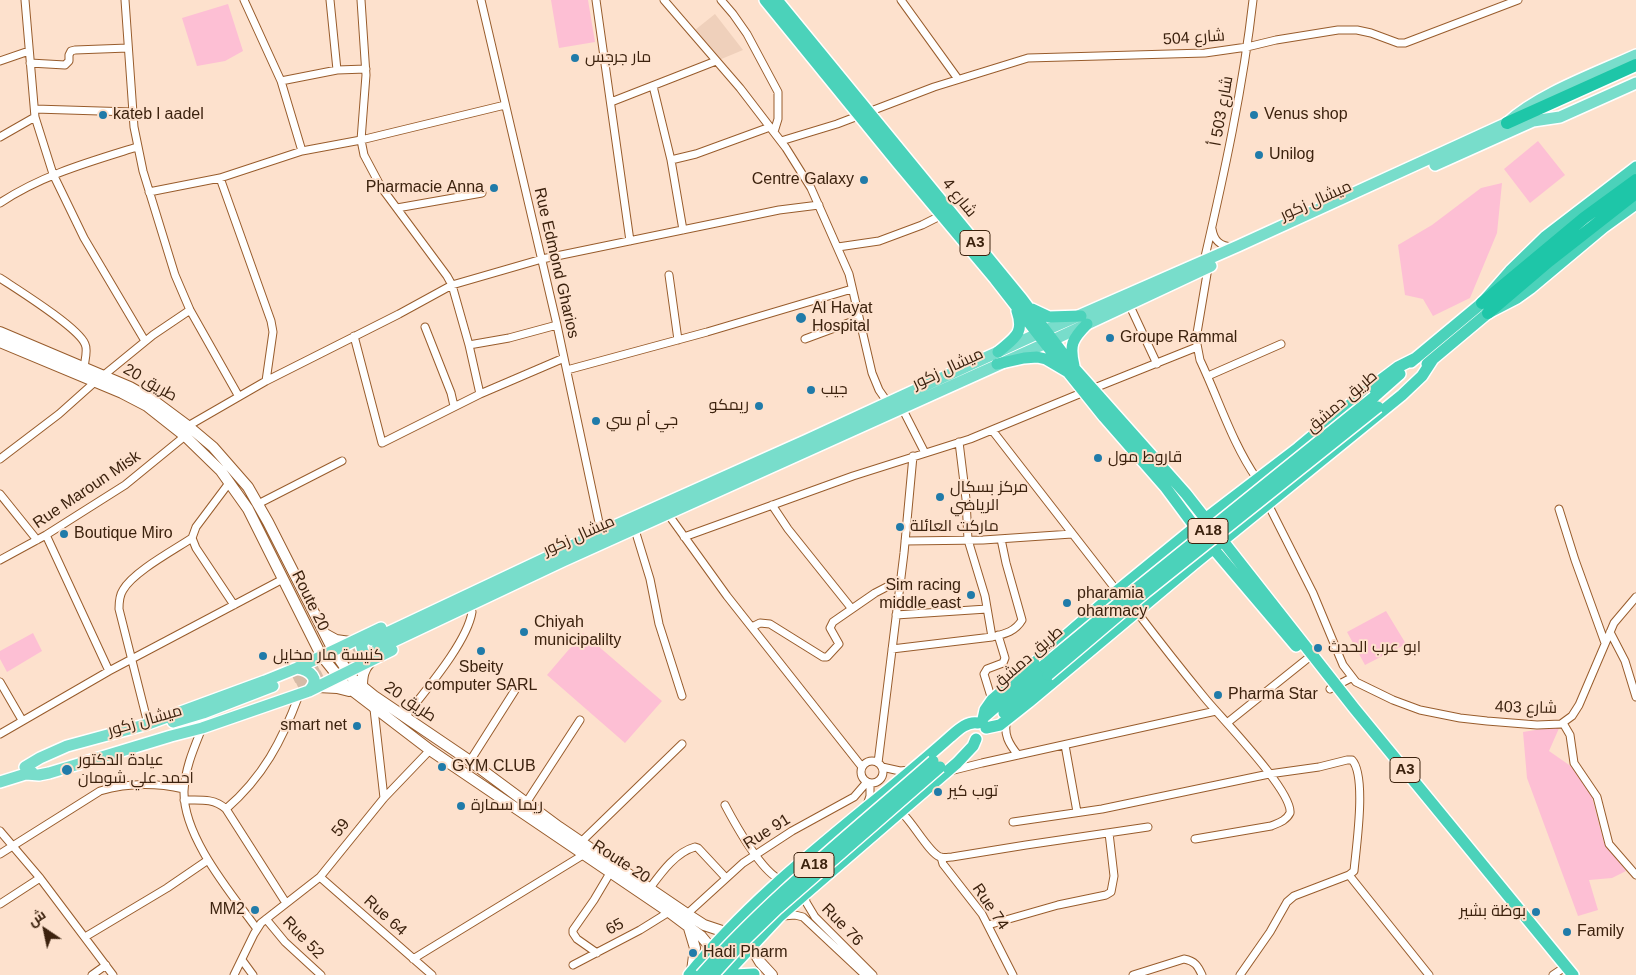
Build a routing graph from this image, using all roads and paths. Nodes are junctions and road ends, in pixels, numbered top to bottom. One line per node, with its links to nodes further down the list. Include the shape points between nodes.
1 (24, 0): 17 (street)
2 (125, 0): 16 (street)
3 (244, 0): 27 (street)
4 (330, 0): 24 (street)
5 (361, 0): 23 (street)
6 (481, 0): 31 (street, Rue Edmond Gharios)
7 (596, 0): 30 (street)
8 (664, 0): 20 (street)
9 (721, 0): 37 (street, via 747,34 778,92 779,110)
10 (765, 0): 34 (highway, شارع 4 / A3)
11 (777, 0): 34 (highway, شارع 4 / A3)
12 (902, 0): 26 (street)
13 (1253, 0): 15 (street, شارع 503 أ)
14 (1518, 0): 15 (street, شارع 504, via 1405,43 1356,30 1338,30)
15 (1247, 47): 26 (street, شارع 504, via 1205,53 1033,58); 56 (street, شارع 503 أ)
16 (128, 48): 21 (street, via 71,51 65,66); 32 (street)
17 (29, 50): 19 (street); 21 (street)
18 (1636, 55): 36 (main road, ميشال زكور, via 1558,91)
19 (0, 61)
20 (716, 61): 29 (street); 37 (street)
21 (30, 63): 33 (street)
22 (1636, 65): 36 (highway)
23 (366, 69): 24 (street); 39 (street)
24 (337, 70): 27 (street)
25 (1636, 74): 35 (highway)
26 (958, 80): 34 (street, شارع 504)
27 (282, 81): 42 (street)
28 (1636, 83): 35 (main road, ميشال زكور, via 1560,117)
29 (653, 86): 30 (street); 43 (street)
30 (611, 102): 58 (street)
31 (504, 105): 39 (street); 61 (street, Rue Edmond Gharios)
32 (132, 112): 33 (street); 41 (street)
33 (35, 113): 38 (street); 45 (street)
34 (864, 114): 40 (street, شارع 504); 55 (highway, شارع 4 / A3)
35 (1533, 121): 62 (main road, ميشال زكور)
36 (1507, 123): 59 (main road, ميشال زكور)
37 (772, 130): 40 (street); 43 (street)
38 (0, 137)
39 (361, 140): 42 (street); 54 (street, via 364,156 373,173)
40 (781, 142): 53 (street)
41 (137, 147): 45 (street); 48 (street)
42 (302, 152): 46 (street)
43 (671, 160): 57 (street)
44 (1636, 167): 69 (highway, via 1546,236 1510,271)
45 (53, 174): 51 (street); 81 (street, via 84,238)
46 (220, 178): 48 (street); 97 (street, via 272,322)
47 (1636, 180): 69 (highway, via 1584,218)
48 (149, 192): 70 (street, via 175,275)
49 (1636, 193): 69 (highway)
50 (482, 194): 54 (street)
51 (0, 203)
52 (1636, 204): 69 (highway, via 1517,298)
53 (819, 205): 57 (street, Rue Maroun Misk); 60 (street)
54 (397, 208): 65 (street)
55 (945, 214): 60 (street, via 879,241); 67 (highway, شارع 4 / A3)
56 (1212, 227): 59 (street, via 1218,242); 62 (street, شارع 503 أ)
57 (684, 230): 58 (street, Rue Maroun Misk)
58 (630, 241): 61 (street, Rue Maroun Misk)
59 (1238, 246): 62 (main road, ميشال زكور)
60 (838, 247): 66 (street)
61 (542, 259): 65 (street, Rue Maroun Misk); 73 (street, Rue Edmond Gharios)
62 (1206, 264): 68 (main road, ميشال زكور); 72 (main road, ميشال زكور); 85 (street, شارع 503 أ)
63 (669, 275): 78 (street)
64 (0, 278): 92 (street, via 80,337 86,348)
65 (452, 285): 77 (street, Rue Maroun Misk); 84 (street)
66 (852, 289): 71 (street); 78 (street)
67 (1018, 302): 72 (highway, via 1049,317); 76 (highway, شارع 4 / A3); 86 (highway, via 1020,328 1015,338)
68 (1129, 304): 72 (main road, ميشال زكور); 91 (street)
69 (1485, 308): 88 (highway, طريق دمشق / A18); 89 (highway, طريق دمشق / A18)
70 (190, 310): 81 (street); 100 (street)
71 (859, 318): 79 (street); 102 (street, via 876,383)
72 (1084, 320): 76 (main road, ميشال زكور); 82 (main road, ميشال زكور); 94 (highway, via 1072,344)
73 (557, 325): 84 (street); 87 (street, Rue Edmond Gharios)
74 (425, 327): 103 (street)
75 (0, 332): 92 (main road, طريق 20)
76 (1041, 332): 82 (highway, شارع 4 / A3); 86 (main road, ميشال زكور)
77 (354, 336): 97 (street, Rue Maroun Misk); 103 (street, via 382,443)
78 (678, 340): 93 (street)
79 (805, 340)
80 (0, 342): 96 (main road)
81 (145, 342): 96 (street)
82 (1049, 342): 90 (main road, ميشال زكور); 94 (highway, شارع 4 / A3)
83 (1282, 344): 95 (street)
84 (469, 345): 99 (street)
85 (1196, 347): 91 (street); 95 (street)
86 (998, 352): 102 (main road, ميشال زكور)
87 (564, 358): 93 (street, Rue Edmond Gharios); 99 (street)
88 (1416, 358): 101 (highway, طريق دمشق / A18); 112 (highway, via 1370,388)
89 (1433, 360): 101 (highway, طريق دمشق / A18); 119 (highway, via 1407,391)
90 (997, 364): 94 (highway, via 1037,357); 104 (main road, ميشال زكور)
91 (1157, 364): 98 (street)
92 (84, 366): 96 (main road, طريق 20)
93 (566, 370): 128 (street, Rue Edmond Gharios)
94 (1071, 370): 98 (highway, A3)
95 (1208, 376): 112 (street, via 1241,454)
96 (100, 378): 106 (main road, طريق 20, via 130,387 153,400); 110 (street)
97 (266, 380): 100 (street, Rue Maroun Misk)
98 (1088, 391): 105 (street); 116 (highway, A3); 116 (highway, A3, via 1177,484)
99 (480, 394): 103 (street)
100 (238, 396): 106 (street, Rue Maroun Misk)
101 (1376, 402): 183 (highway, طريق دمشق / A18, bridge)
102 (888, 403): 128 (main road, ميشال زكور)
103 (454, 406)
104 (902, 408): 108 (street); 122 (main road, ميشال زكور)
105 (992, 430): 107 (street); 129 (street)
106 (187, 431): 113 (main road, Route 20); 117 (main road, طريق 20, via 213,447 248,487); 130 (street, Rue Maroun Misk, via 125,485)
107 (959, 442): 108 (street); 136 (street)
108 (925, 453): 109 (street)
109 (913, 456): 120 (street); 138 (street)
110 (0, 459)
111 (342, 461): 117 (street)
112 (1257, 479): 114 (highway)
113 (229, 483): 132 (street, via 196,527); 145 (main road, Route 20, via 257,524)
114 (1240, 492): 118 (highway); 123 (highway, via 1235,501 1236,510 1243,515)
115 (0, 494): 134 (street)
116 (1181, 498): 118 (highway, via 1211,508); 124 (highway, A3); 125 (highway, A3); 139 (highway, via 1185,525 1181,536)
117 (258, 504): 158 (main road, طريق 20)
118 (1225, 504): 124 (highway)
119 (1268, 504): 123 (highway); 168 (street)
120 (772, 505): 131 (street); 150 (street)
121 (1559, 509): 160 (street)
122 (668, 514): 127 (main road, ميشال زكور); 131 (street)
123 (1256, 514): 126 (highway)
124 (1206, 519): 125 (highway); 137 (highway, A3)
125 (1195, 527): 139 (highway); 140 (highway, A3)
126 (1237, 529): 137 (highway); 143 (highway, via 1234,539)
127 (635, 530): 135 (main road, ميشال زكور); 174 (street)
128 (599, 533): 161 (main road, ميشال زكور)
129 (1072, 534): 133 (street); 147 (street)
130 (46, 535): 134 (street, Rue Maroun Misk); 167 (street)
131 (684, 537): 155 (street)
132 (192, 538): 149 (street); 164 (street, via 154,563 123,590 119,609)
133 (1001, 539): 136 (street); 157 (street, via 1022,620 1012,631)
134 (37, 540): 141 (street, Rue Maroun Misk)
135 (610, 540): 152 (main road, via 580,560); 161 (main road, ميشال زكور)
136 (968, 540): 138 (street); 151 (street)
137 (1223, 540): 140 (highway); 143 (highway, A3)
138 (905, 541): 146 (street)
139 (1170, 548): 144 (highway, via 1181,548 1188,554 1189,562); 147 (highway)
140 (1213, 548): 142 (highway); 143 (highway, A3)
141 (0, 560)
142 (1194, 564): 143 (highway, via 1212,560); 144 (highway)
143 (1236, 566): 165 (highway, A3); 173 (highway, A3)
144 (1184, 572): 153 (highway)
145 (282, 579): 149 (street); 162 (main road, Route 20)
146 (900, 580): 150 (street); 154 (street)
147 (1117, 591): 176 (highway)
148 (1636, 597): 156 (street, شارع 403)
149 (234, 605): 164 (street)
150 (852, 609): 155 (street, via 831,625 831,632 839,644 825,657 770,624 760,623)
151 (987, 609): 154 (street); 157 (street)
152 (472, 612): 161 (main road); 179 (street, via 458,645)
153 (1137, 612): 178 (street); 182 (highway)
154 (896, 615): 163 (street)
155 (752, 627): 195 (street)
156 (1610, 632): 160 (street, شارع 403); 175 (street)
157 (995, 636): 163 (street); 176 (street, via 1006,658 984,674)
158 (329, 642): 159 (main road); 159 (main road); 162 (main road); 171 (main road, طريق 20)
159 (350, 642): 161 (main road)
160 (1605, 643): 185 (street, شارع 403, via 1579,705)
161 (376, 644): 166 (main road)
162 (318, 648): 169 (main road); 169 (main road, via 311,653); 171 (main road, Route 20)
163 (892, 649): 194 (street)
164 (131, 659): 167 (street); 186 (street)
165 (1306, 659): 173 (highway, A3); 184 (street)
166 (370, 662): 171 (main road); 171 (main road, via 362,675)
167 (109, 671): 180 (street)
168 (1351, 678): 173 (street); 185 (street, شارع 403, via 1361,686 1428,712 1487,721)
169 (303, 681): 171 (main road); 171 (main road, via 337,688); 186 (main road); 187 (main road); 198 (main road, ميشال زكور, via 202,722); 209 (street, via 284,733 272,754 247,789)
170 (0, 682): 180 (street)
171 (350, 682): 177 (main road, Route 20); 179 (main road, طريق 20)
172 (517, 687): 193 (street)
173 (1333, 687): 256 (highway, A3)
174 (682, 696)
175 (1636, 696)
176 (992, 700): 183 (highway)
177 (374, 709): 191 (main road, Route 20); 204 (street)
178 (1216, 711): 184 (street); 190 (street)
179 (404, 717): 193 (main road, طريق 20)
180 (22, 720): 188 (street)
181 (580, 720): 206 (street)
182 (1007, 720): 183 (highway, via 996,727); 192 (street, via 1007,738)
183 (982, 723): 196 (highway, طريق دمشق / A18); 196 (highway, طريق دمشق / A18, via 976,739); 197 (highway, via 971,723 962,728)
184 (1227, 723): 199 (street)
185 (1563, 723): 225 (street, via 1570,735 1576,766 1597,797 1609,844)
186 (148, 724): 198 (main road, via 67,746 40,758)
187 (202, 728): 198 (main road, via 49,773 39,775); 203 (street, via 189,762)
188 (0, 734)
189 (682, 744): 217 (street)
190 (1064, 745): 192 (street); 211 (street)
191 (430, 750): 204 (street, 59); 221 (main road, Route 20)
192 (1018, 755): 196 (street)
193 (470, 761): 206 (main road, طريق 20)
194 (880, 765): 195 (street, via 871,761); 197 (street, via 900,771); 202 (street, via 884,773 882,779)
195 (862, 767): 202 (street, via 861,776)
196 (940, 767): 210 (highway); 257 (highway, طريق دمشق / A18, bridge, via 786,888); 265 (highway, طريق دمشق / A18, bridge, via 777,909)
197 (911, 770): 208 (highway)
198 (26, 771): 200 (main road, ميشال زكور); 201 (main road, ميشال زكور)
199 (1269, 774): 211 (street); 216 (street, via 1289,804 1290,813 1285,820 1270,826); 226 (street, via 1354,761 1360,796 1354,871)
200 (0, 776)
201 (0, 782)
202 (869, 783): 208 (street, via 870,796); 220 (street, Rue 91, via 857,796)
203 (184, 789): 205 (street); 218 (street, via 144,785 100,791)
204 (384, 798): 227 (street, 59)
205 (184, 800): 209 (street, via 211,800); 223 (street, via 190,824)
206 (526, 803): 217 (main road, طريق 20)
207 (725, 805): 220 (street)
208 (866, 808): 230 (highway)
209 (226, 810): 234 (street)
210 (901, 812): 222 (street, Rue 74, via 932,851); 233 (highway)
211 (1077, 812): 212 (street)
212 (1013, 822)
213 (1148, 827): 215 (street)
214 (0, 831): 218 (street)
215 (1109, 833): 222 (street); 240 (street, via 1114,876 1111,892)
216 (1195, 839)
217 (581, 842): 231 (main road, طريق 20)
218 (13, 846): 219 (street); 228 (street)
219 (0, 854)
220 (756, 854): 229 (street, Rue 91); 230 (street, via 772,874); 232 (street)
221 (583, 855): 224 (main road, Route 20); 252 (street)
222 (941, 857): 240 (street, Rue 74)
223 (208, 860): 244 (street); 246 (street)
224 (610, 873): 236 (main road, Route 20); 250 (street, via 573,930 577,939)
225 (1636, 874)
226 (1350, 875): 272 (street, via 1288,900); 273 (street)
227 (320, 876): 234 (street, 59); 252 (street, Rue 64)
228 (40, 878): 235 (street); 246 (street)
229 (726, 878): 231 (street, via 694,847 675,860); 237 (street, Rue 91)
230 (782, 880): 232 (highway)
231 (650, 888): 237 (main road, طريق 20)
232 (772, 889): 245 (highway)
233 (805, 894): 238 (highway); 241 (street, Rue 76)
234 (286, 903): 239 (street, 59)
235 (0, 904)
236 (669, 912): 242 (main road, Route 20); 250 (street, 65)
237 (687, 914): 243 (main road, طريق 20)
238 (780, 916): 241 (street, Rue 76, via 795,914); 249 (highway)
239 (266, 919): 244 (street, 59); 263 (street, Rue 52, via 285,942)
240 (988, 924): 269 (street, Rue 74)
241 (817, 925): 258 (street, Rue 76); 258 (street, Rue 76, via 844,956)
242 (688, 927): 247 (main road, Route 20); 257 (main road, via 694,948)
243 (708, 927): 245 (main road, طريق 20); 247 (main road, via 706,934)
244 (257, 929): 251 (street, 59)
245 (726, 932): 248 (highway); 249 (main road, طريق 20)
246 (85, 936): 253 (street)
247 (701, 936): 248 (main road, Route 20)
248 (711, 947): 255 (main road, Route 20); 257 (highway)
249 (751, 947): 255 (highway); 268 (main road, طريق 20)
250 (597, 953): 254 (street, 65)
251 (242, 960): 261 (street, 59); 262 (street)
252 (413, 960): 264 (street, Rue 64)
253 (106, 965): 259 (street); 260 (street)
254 (573, 965)
255 (735, 970): 266 (highway); 267 (highway)
256 (1563, 972)
257 (694, 974)
258 (868, 974)
259 (92, 975)
260 (113, 975)
261 (234, 975)
262 (253, 975)
263 (321, 975)
264 (432, 975)
265 (713, 975)
266 (725, 975)
267 (754, 975)
268 (772, 975)
269 (1013, 975)
270 (1133, 975): 271 (street, via 1184,959 1196,964)
271 (1202, 975)
272 (1240, 975)
273 (1429, 975)

